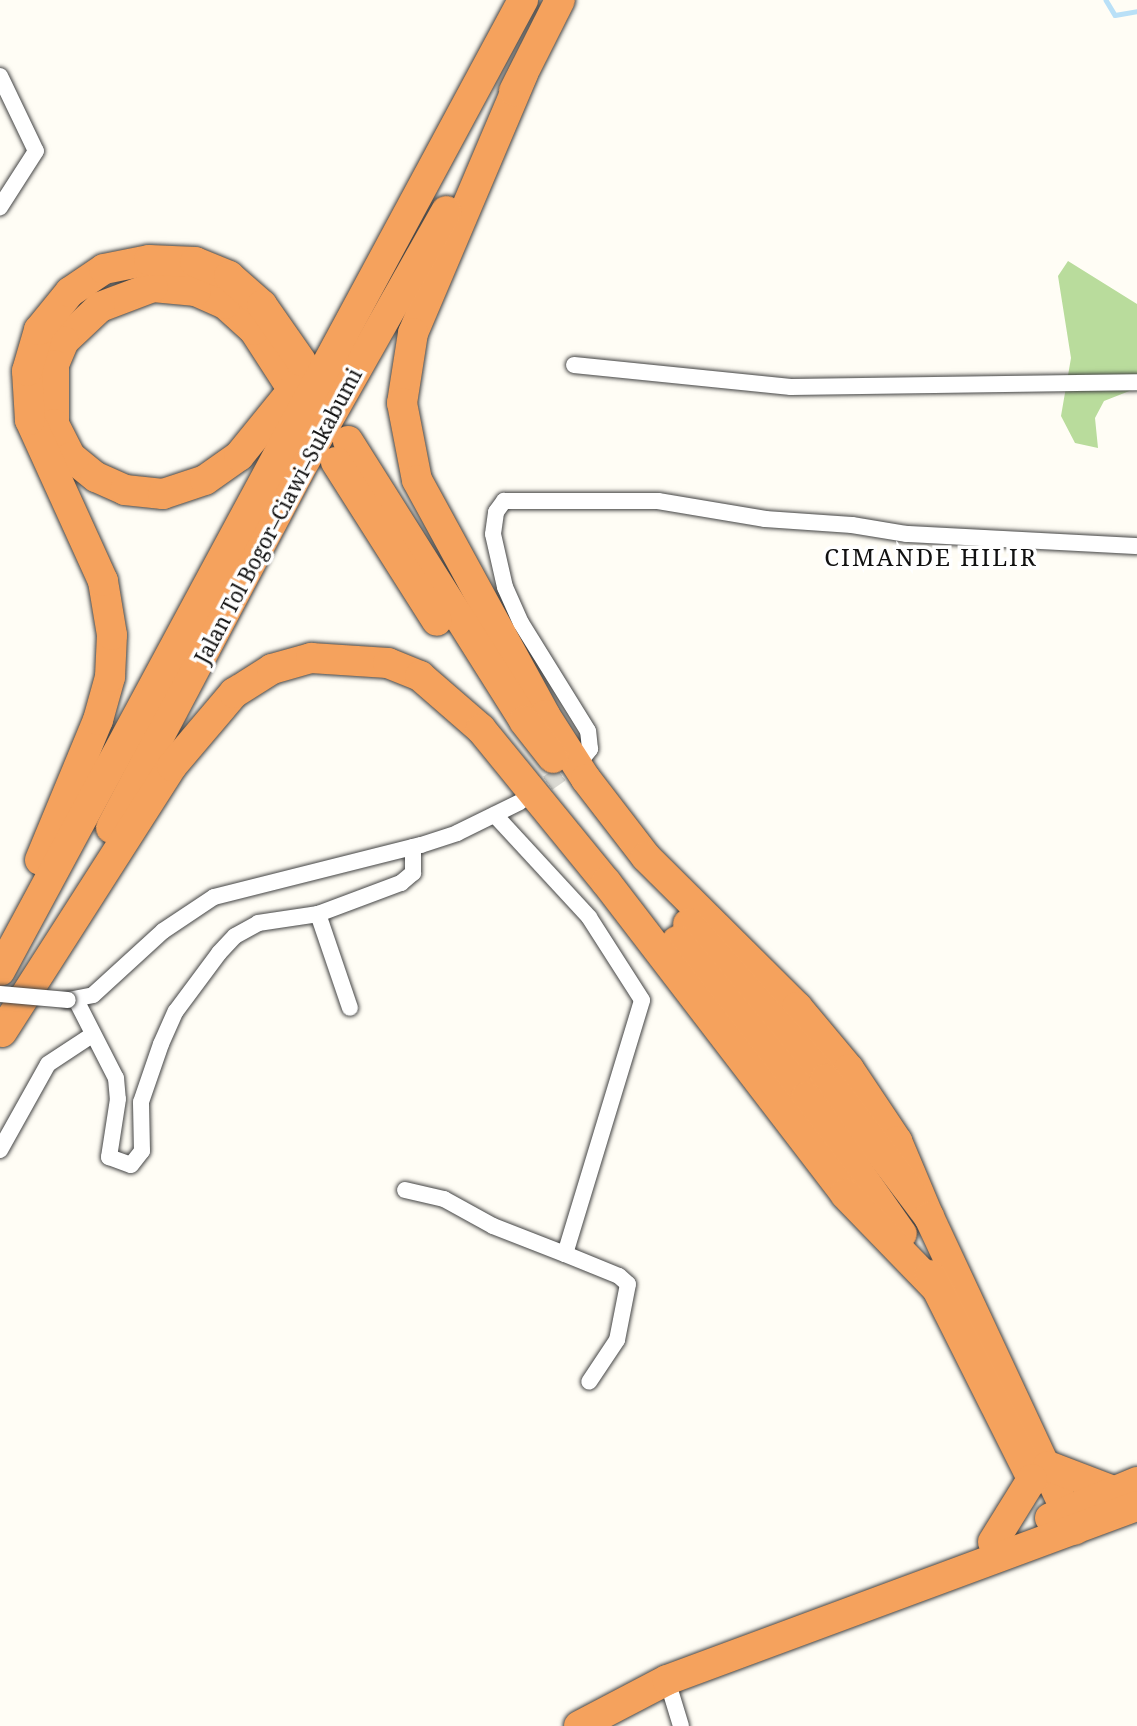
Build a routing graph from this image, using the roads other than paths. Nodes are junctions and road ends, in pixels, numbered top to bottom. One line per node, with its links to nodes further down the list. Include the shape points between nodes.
1 (523, 0): 6 (highway, Jalan Tol Bogor–Ciawi–Sukabumi)
2 (560, 0): 3 (highway, Jalan Tol Bogor–Ciawi–Sukabumi)
3 (523, 74): 20 (highway, Jalan Tol Bogor–Ciawi–Sukabumi, via 298,472); 24 (highway, via 412,334 402,403 417,480 545,715 586,779 646,857 797,1007 849,1069 897,1142)
4 (0, 76): 5 (street, via 36,151)
5 (0, 207)
6 (364, 294): 15 (highway, via 239,456 205,480 163,494 125,491 96,477 71,457 54,424 54,365 64,341 100,307 153,287 196,291 225,304 294,371 262,305 229,276 195,262 149,260 104,269 70,292 39,330 27,371 30,421 103,582 112,635 110,677 76,775); 16 (highway, Jalan Tol Bogor–Ciawi–Sukabumi)
7 (574, 365): 8 (street, via 791,387)
8 (1137, 382)
9 (1137, 546): 10 (street, via 907,534 838,523 765,519 658,501 504,501 496,512 494,534 505,587 521,624 588,731 590,748)
10 (582, 759)
11 (520, 802): 12 (street)
12 (495, 815): 13 (street); 25 (street, via 589,917 642,1000)
13 (413, 847): 14 (street, via 415,867 409,879); 18 (street, via 214,897 163,930 93,995)
14 (318, 914): 19 (street); 21 (street, via 246,928 198,979 176,1011 143,1092 142,1151 131,1165 113,1162 107,1152 118,1089)
15 (0, 954)
16 (0, 971)
17 (0, 994): 18 (street, bridge)
18 (72, 1000): 21 (street)
19 (351, 1008)
20 (1, 1034): 26 (highway, via 172,766 234,692 272,669 311,658 388,663 421,676 481,729 606,882 845,1194)
21 (92, 1035): 22 (street, via 48,1064)
22 (0, 1150)
23 (405, 1191): 25 (street, via 443,1199 492,1226)
24 (929, 1217): 26 (highway, via 825,1079 633,862 524,722 342,451 507,731 806,1097); 28 (highway)
25 (565, 1254): 27 (street, via 628,1284 617,1340)
26 (941, 1293): 28 (highway)
27 (589, 1382)
28 (1040, 1472): 29 (highway); 30 (highway); 31 (highway)
29 (1129, 1493): 30 (highway)
30 (1062, 1524): 31 (highway); 32 (highway, via 900,1597)
31 (993, 1542): 32 (highway, via 909,1573)
32 (858, 1609): 33 (highway)
33 (667, 1680): 34 (highway); 35 (street)
34 (579, 1726)
35 (681, 1726)

